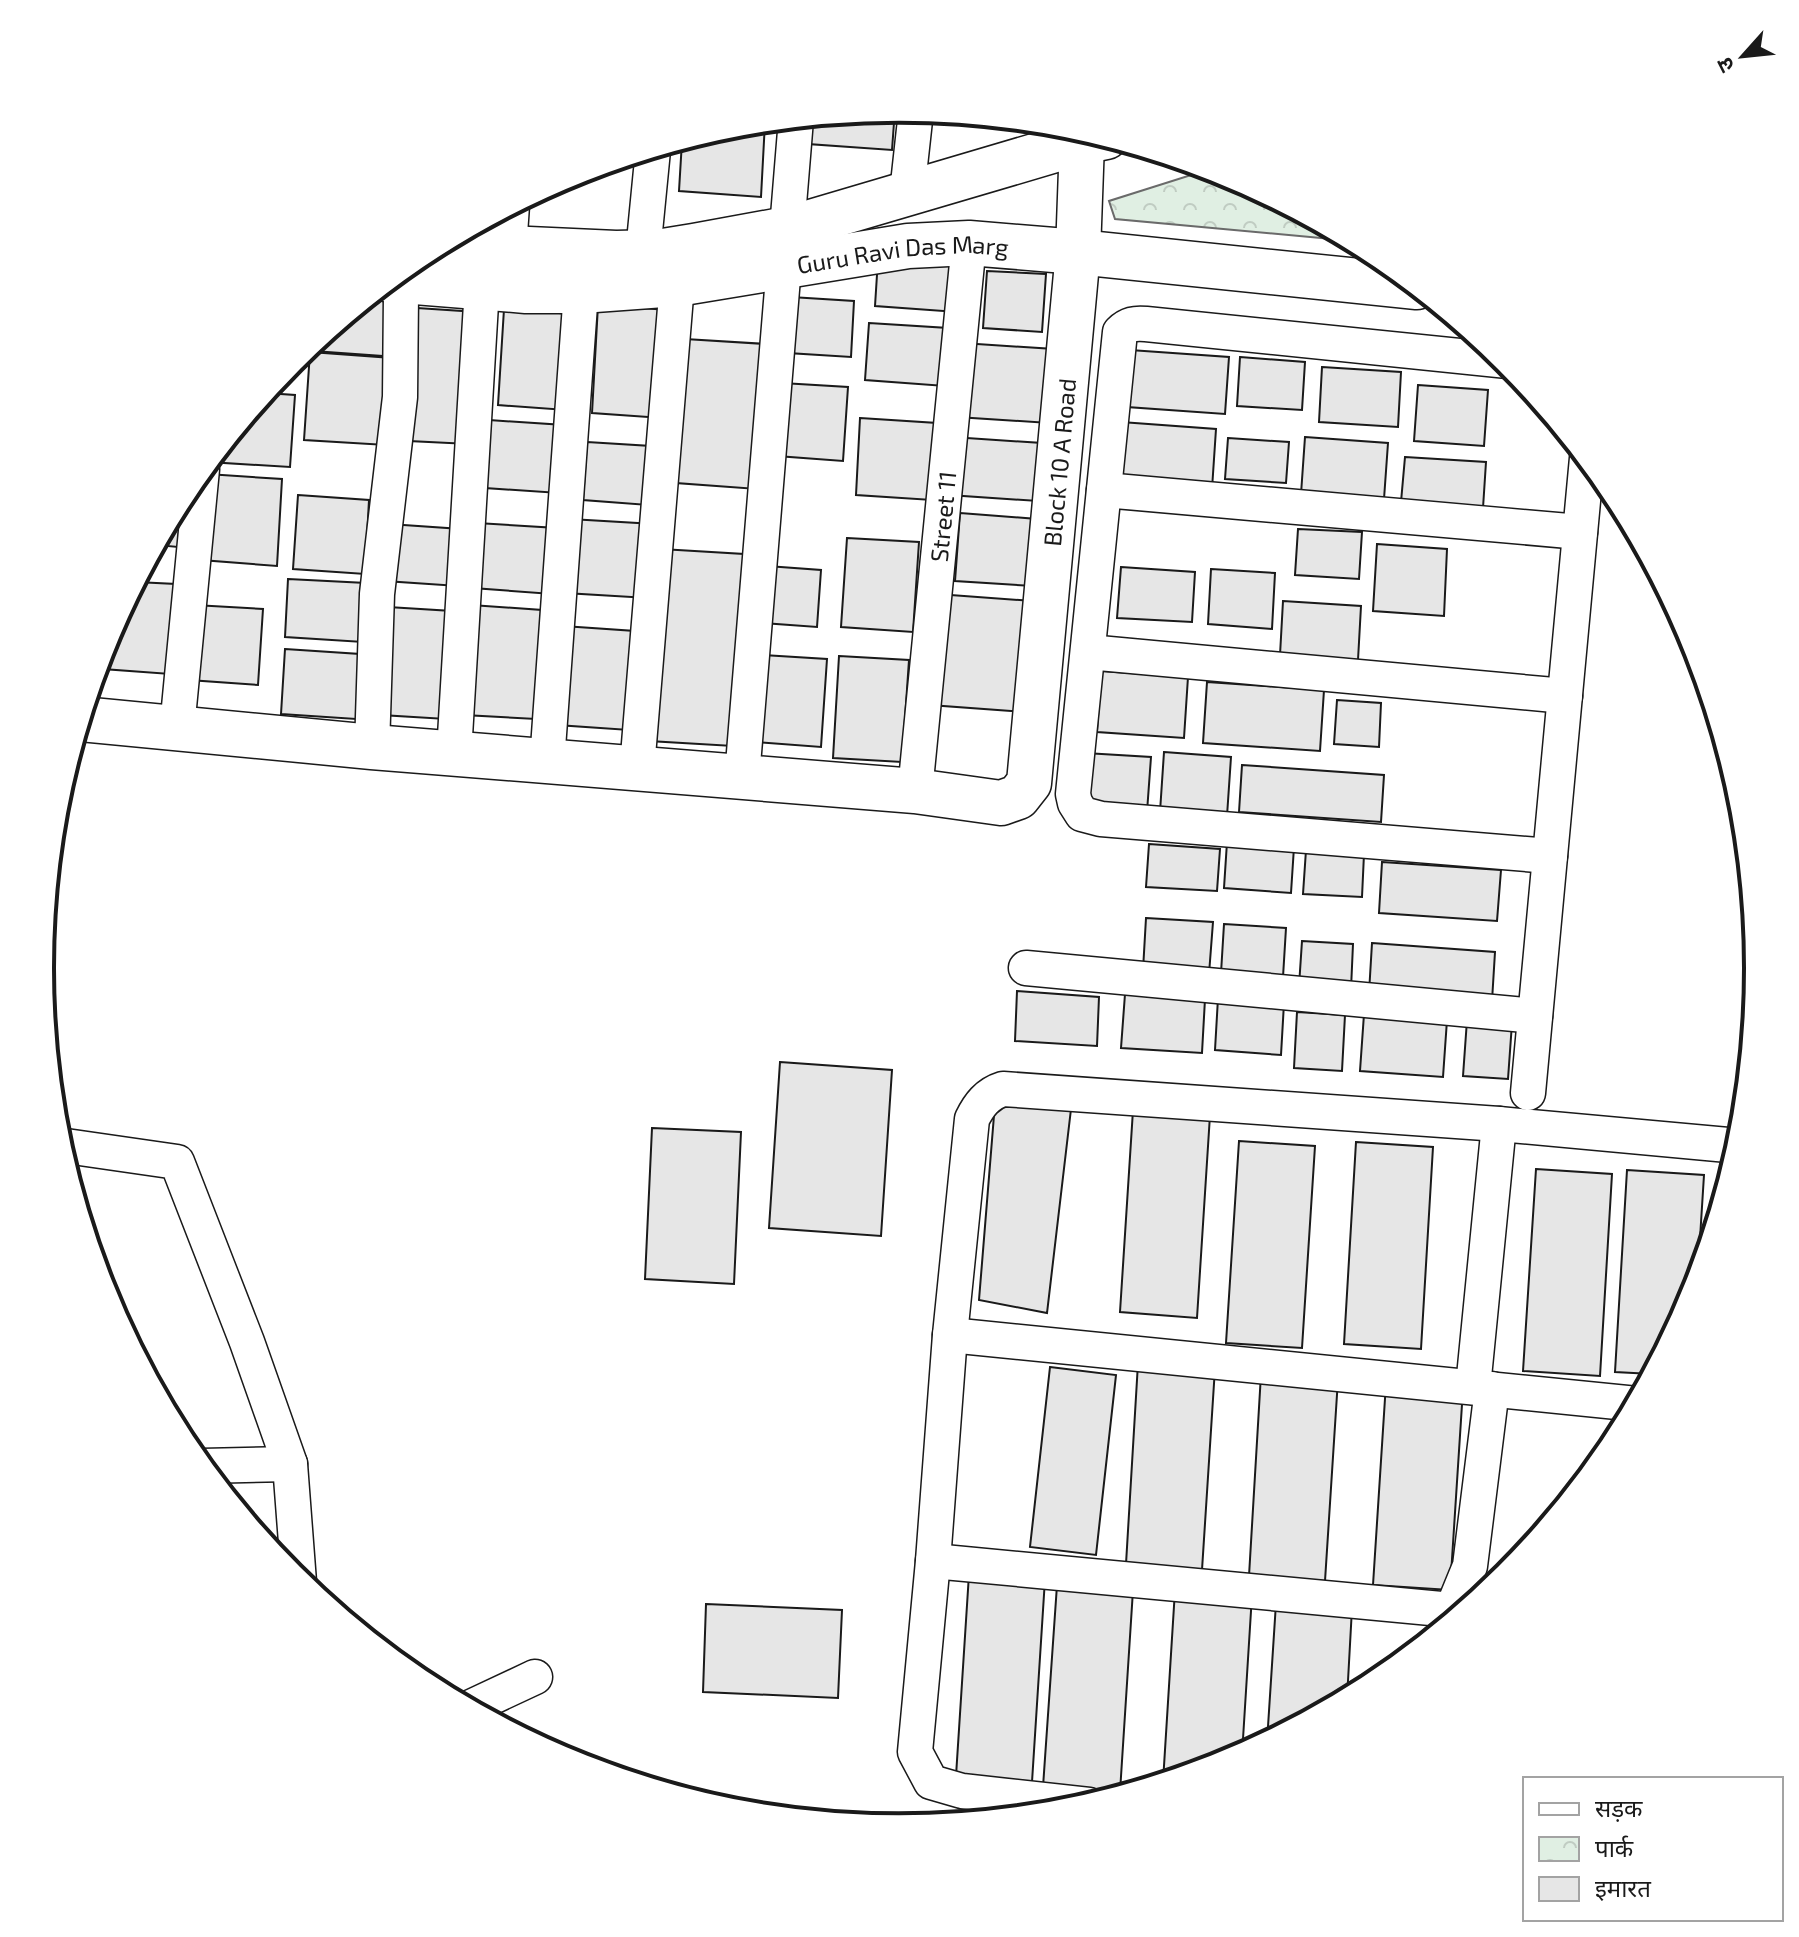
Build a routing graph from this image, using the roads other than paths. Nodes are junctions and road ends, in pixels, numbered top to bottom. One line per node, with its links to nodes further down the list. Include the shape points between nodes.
1 (915, 124): 6 (street)
2 (795, 129): 10 (street)
3 (1075, 142): 6 (street, Guru Ravi Das Marg)
4 (1089, 145): 13 (street, Block 10 A Road)
5 (652, 161): 12 (street)
6 (907, 193): 10 (street, Guru Ravi Das Marg)
7 (511, 218): 11 (street)
8 (969, 243): 10 (street, Guru Ravi Das Marg); 13 (street, Guru Ravi Das Marg); 34 (street, Street 11)
9 (460, 246): 11 (street, Guru Ravi Das Marg)
10 (786, 248): 12 (street, Guru Ravi Das Marg, via 694,246); 15 (street, Guru Ravi Das Marg); 33 (street)
11 (509, 249): 12 (street, Guru Ravi Das Marg)
12 (643, 252)
13 (1078, 252): 16 (street, Guru Ravi Das Marg); 34 (street, Block 10 A Road, via 1029,783 1018,797 1001,803)
14 (407, 282): 17 (street, Guru Ravi Das Marg)
15 (677, 284): 19 (street, Guru Ravi Das Marg); 32 (street)
16 (1396, 285)
17 (482, 287): 19 (street, Guru Ravi Das Marg); 30 (street)
18 (398, 288): 29 (street, via 400,397 377,594)
19 (581, 291): 31 (street)
20 (1484, 359): 22 (street, via 1134,323 1117,341)
21 (1585, 475): 24 (street)
22 (1104, 490): 24 (street); 25 (street)
23 (200, 494): 28 (street)
24 (1580, 532): 26 (street)
25 (1088, 652): 26 (street); 35 (street, via 1073,794 1082,814)
26 (1565, 696): 35 (street)
27 (92, 720): 28 (street)
28 (177, 728): 29 (street)
29 (372, 747): 30 (street)
30 (454, 753): 31 (street)
31 (547, 762): 32 (street)
32 (637, 768): 33 (street)
33 (742, 777): 34 (street)
34 (915, 791)
35 (1550, 856): 37 (street)
36 (1026, 968): 37 (street)
37 (1535, 1016): 38 (street)
38 (1528, 1093)
39 (1499, 1124): 40 (street); 42 (street, via 993,1092 972,1119); 43 (street)
40 (1726, 1145)
41 (73, 1147): 45 (street, via 177,1162)
42 (950, 1335): 43 (street); 48 (street)
43 (1482, 1388): 44 (street); 49 (street, via 1470,1566)
44 (1625, 1403)
45 (290, 1464): 46 (street); 47 (street)
46 (216, 1466)
47 (297, 1561)
48 (933, 1561): 50 (street); 53 (street, via 915,1752 931,1782 962,1791)
49 (1453, 1607)
50 (1440, 1618)
51 (535, 1677): 52 (street)
52 (480, 1703)
53 (1049, 1801)

